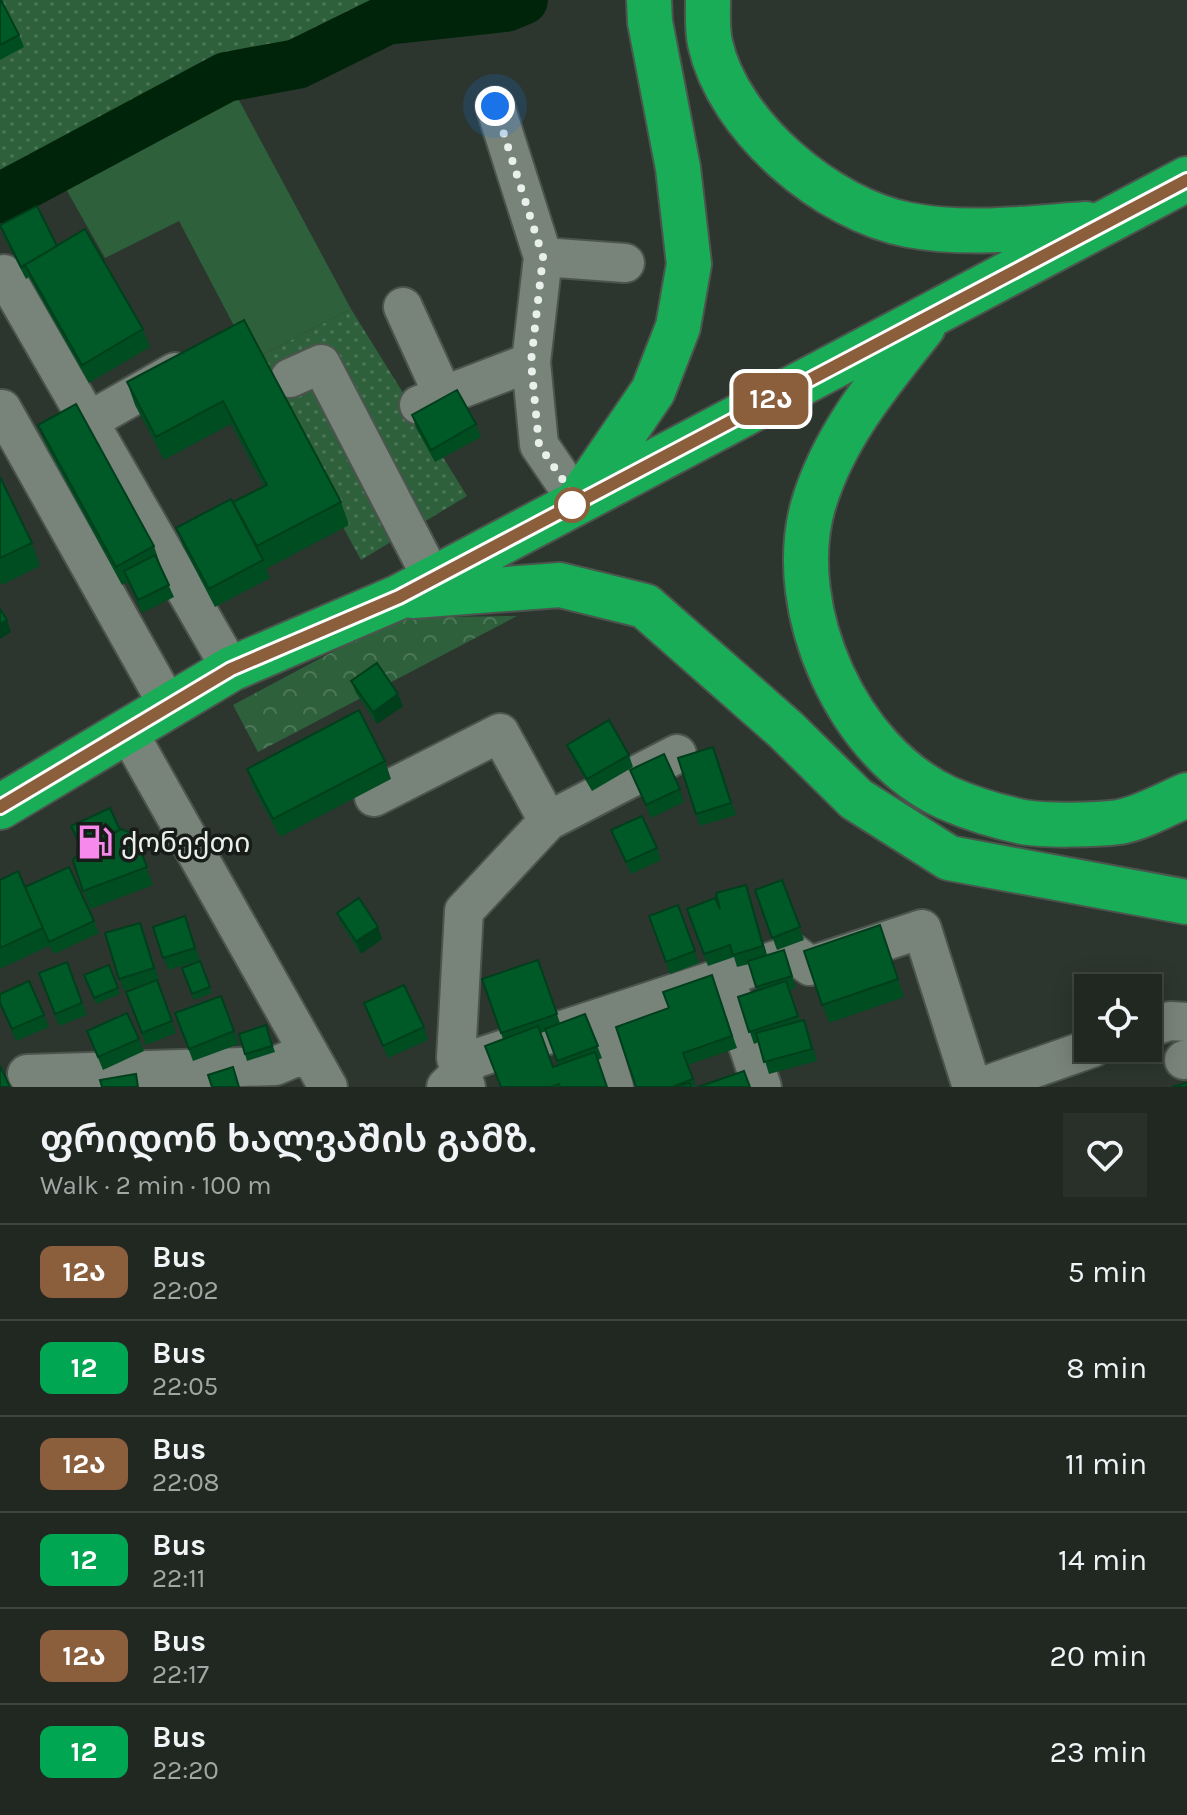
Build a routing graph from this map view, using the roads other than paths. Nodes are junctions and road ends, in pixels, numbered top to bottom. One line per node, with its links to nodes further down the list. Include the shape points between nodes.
1 (649, 0): 16 (highway, via 689,264 678,327 653,391)
2 (708, 0): 5 (highway, via 710,44 733,96 773,150 842,201 905,225 948,231)
3 (495, 106): 6 (street)
4 (1187, 179): 5 (highway)
5 (1104, 223): 10 (highway)
6 (543, 257): 7 (street); 11 (street)
7 (625, 263)
8 (4, 274): 15 (street)
9 (403, 307): 11 (street, via 431,400)
10 (935, 313): 16 (highway); 23 (highway, via 871,392 835,450 813,508 806,563 811,617 839,692 887,753 915,777 947,798 1024,822 1120,822)
11 (531, 362): 16 (street, via 539,445)
12 (175, 372): 15 (street)
13 (290, 378): 17 (street, via 321,364)
14 (2, 409): 19 (street)
15 (89, 421): 18 (street)
16 (578, 502): 17 (highway)
17 (416, 588): 18 (highway); 26 (highway, via 560,585 645,606 856,799 949,858)
18 (231, 669): 19 (highway)
19 (168, 705): 20 (highway)
20 (127, 730): 22 (highway); 31 (street)
21 (677, 754): 25 (street)
22 (5, 794)
23 (1187, 795)
24 (374, 797): 25 (street, via 500,733)
25 (548, 821): 34 (street, via 464,911)
26 (1187, 902)
27 (725, 977): 28 (street); 37 (street); 38 (street, via 794,954 810,966 922,929)
28 (594, 1020): 34 (street, via 474,1059); 36 (street)
29 (1187, 1022): 30 (street)
30 (1162, 1024)
31 (308, 1052): 33 (street, via 275,1066); 35 (street)
32 (1074, 1054): 39 (street)
33 (27, 1074)
34 (458, 1082)
35 (328, 1087)
36 (614, 1087)
37 (762, 1087)
38 (972, 1087)
39 (981, 1087)

